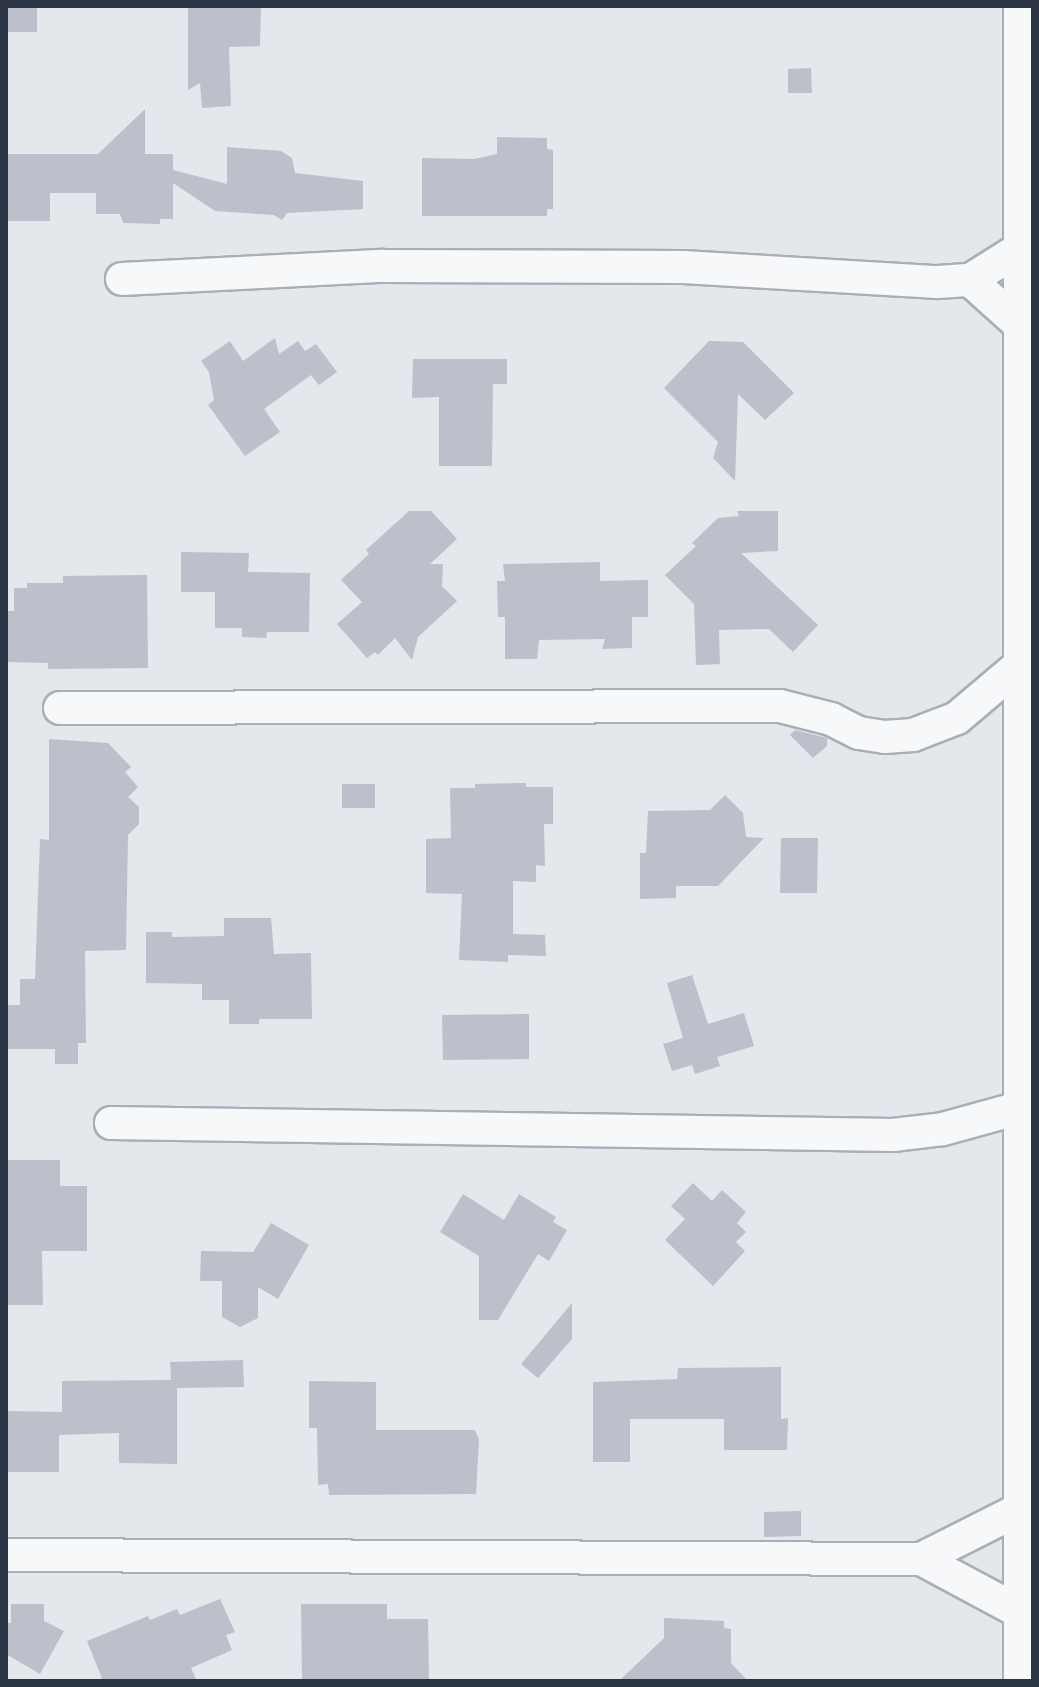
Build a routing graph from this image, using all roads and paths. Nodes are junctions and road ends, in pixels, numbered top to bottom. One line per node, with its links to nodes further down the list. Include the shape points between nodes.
1 (1020, 6): 2 (street)
2 (1021, 248): 4 (street); 5 (street)
3 (122, 279): 4 (street, via 383,266 683,267)
4 (970, 280): 6 (street)
5 (1026, 287): 6 (street)
6 (1018, 323): 7 (street)
7 (1025, 681): 8 (street, via 957,718 913,735 885,737 780,706); 10 (street)
8 (60, 708)
9 (111, 1123): 10 (street, via 893,1135 943,1129)
10 (1024, 1132): 11 (street)
11 (1026, 1264): 12 (street)
12 (1020, 1509): 14 (street); 15 (street)
13 (6, 1555): 14 (street)
14 (921, 1559): 15 (street)
15 (1020, 1612): 16 (street)
16 (1020, 1681)

